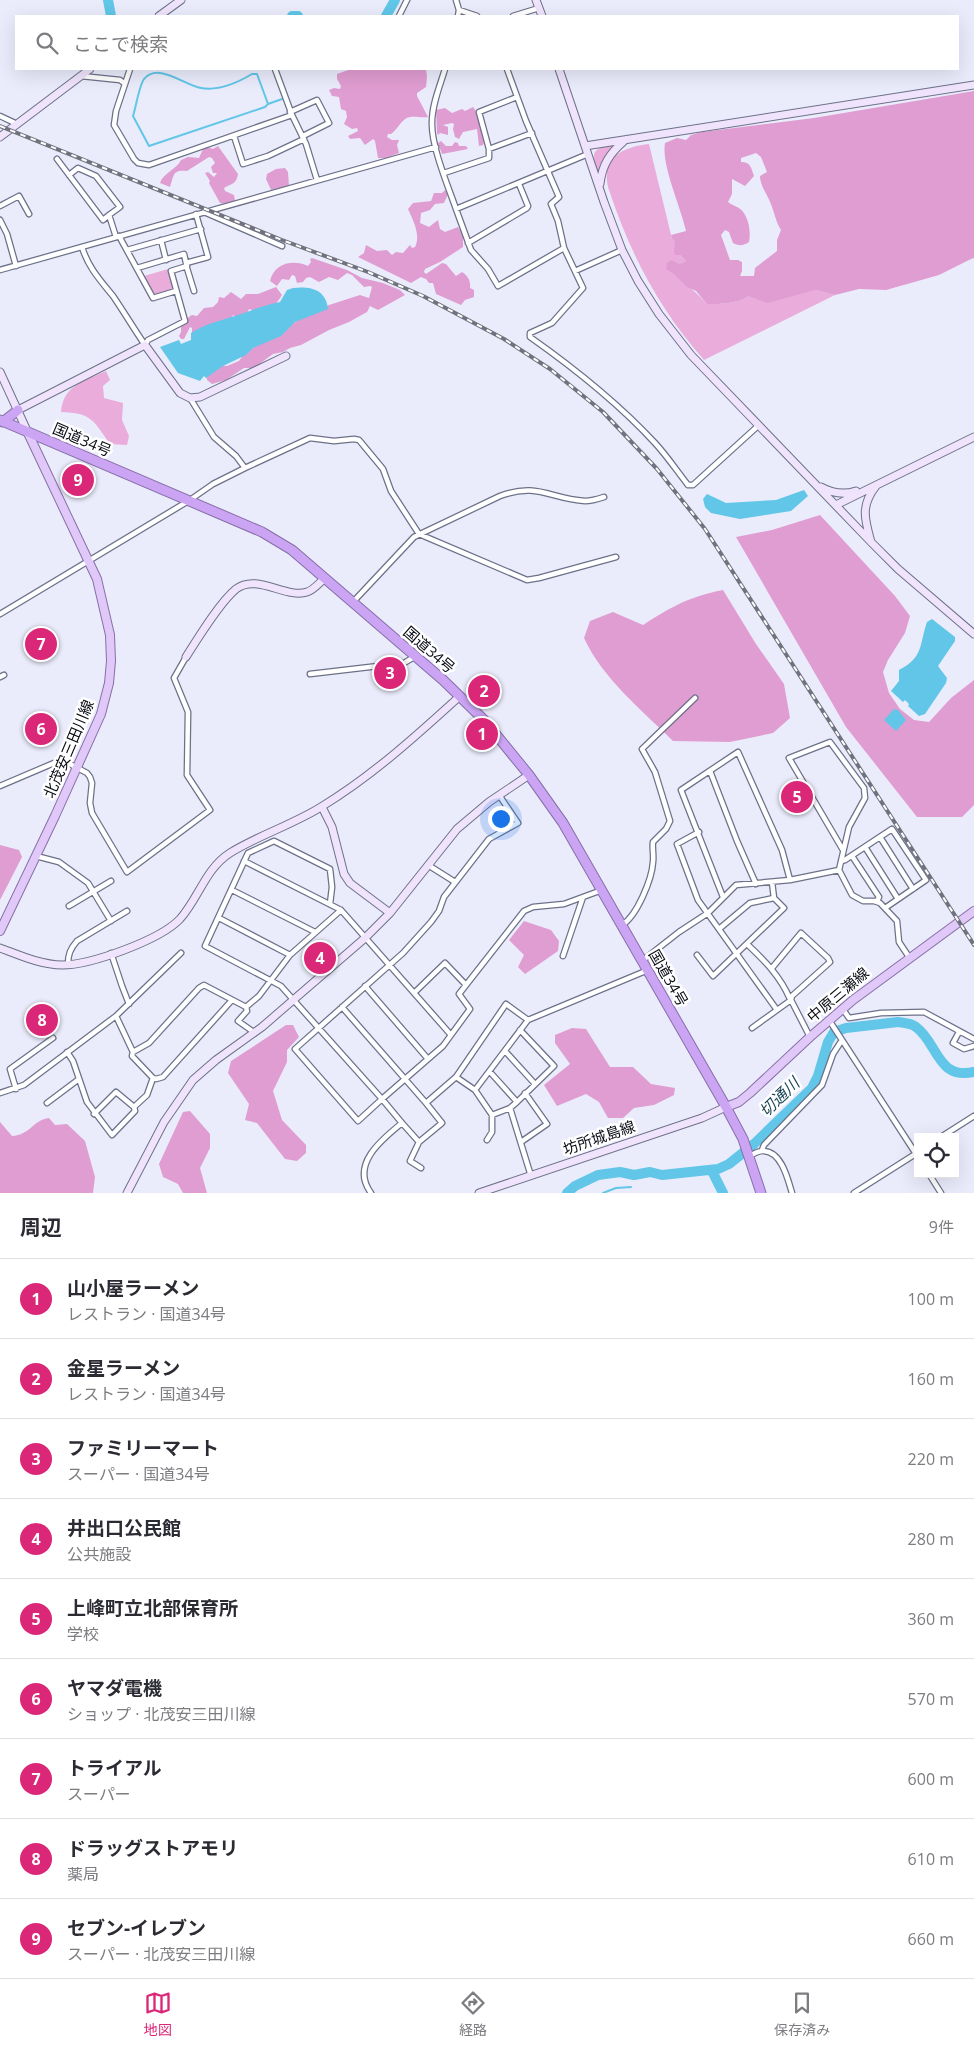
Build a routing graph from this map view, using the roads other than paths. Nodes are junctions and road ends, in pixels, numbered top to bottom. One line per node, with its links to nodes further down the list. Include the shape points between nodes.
1 (181, 0): 7 (street)
2 (407, 0): 8 (street)
3 (456, 0): 6 (street)
4 (536, 0): 5 (street)
5 (539, 8): 11 (street); 12 (street)
6 (459, 10): 9 (street); 10 (street)
7 (160, 15)
8 (400, 15)
9 (458, 15)
10 (474, 15)
11 (516, 15)
12 (542, 15)
13 (89, 70): 19 (street)
14 (130, 70): 20 (street)
15 (275, 70): 23 (street)
16 (445, 70): 32 (street, via 432,111)
17 (506, 70): 22 (street)
18 (559, 70): 31 (street)
19 (80, 76): 20 (street); 25 (street)
20 (124, 83): 27 (street, via 114,125 138,163 148,165)
21 (974, 84): 30 (street)
22 (516, 97): 26 (street); 33 (street, via 479,112)
23 (291, 114): 27 (street); 29 (street); 29 (street, via 317,100 328,123)
24 (0, 116): 25 (street)
25 (17, 124): 28 (street)
26 (532, 134): 33 (street); 36 (street)
27 (234, 136): 29 (street, via 243,164 268,156)
28 (0, 137)
29 (303, 137): 39 (street)
30 (625, 140): 31 (street); 41 (street, via 607,159)
31 (585, 146): 34 (street)
32 (436, 147): 37 (street); 39 (street)
33 (489, 149): 37 (street, via 489,158)
34 (588, 154): 36 (street); 41 (street)
35 (57, 159): 38 (street)
36 (548, 171): 40 (street); 55 (street, via 560,197 550,204)
37 (444, 172): 43 (street)
38 (70, 175): 47 (street, via 103,220); 47 (street, via 78,168 96,176 120,207)
39 (317, 180): 44 (street)
40 (519, 184): 43 (street); 52 (street, via 527,208)
41 (599, 187): 57 (street)
42 (0, 206): 45 (street, via 19,196)
43 (456, 209): 52 (street)
44 (204, 212): 46 (street); 53 (street)
45 (29, 214)
46 (196, 214): 49 (street); 50 (street)
47 (109, 216): 50 (street)
48 (0, 220): 60 (street)
49 (201, 229): 51 (street); 59 (street, via 208,257)
50 (118, 236): 54 (street); 56 (street)
51 (161, 240): 56 (street); 58 (street)
52 (468, 243): 55 (street, via 498,286)
53 (282, 246)
54 (82, 247): 60 (street); 66 (street, via 94,273)
55 (564, 248): 63 (street)
56 (127, 250): 61 (street)
57 (622, 250): 63 (street); 72 (street, via 659,314 685,349)
58 (166, 260): 59 (street, via 184,254); 61 (street)
59 (186, 265): 64 (street, via 171,271); 65 (street)
60 (16, 266): 62 (street)
61 (137, 268): 64 (street, via 153,298)
62 (0, 270)
63 (575, 271): 72 (street, via 583,288 552,323 529,335 616,406 654,443 688,485 693,485)
64 (176, 291): 66 (street, via 185,321 148,340)
65 (194, 291)
66 (145, 345): 69 (street, via 180,393); 70 (street)
67 (286, 356): 69 (street, via 200,397)
68 (0, 372): 70 (street)
69 (190, 398): 75 (street, via 214,437)
70 (18, 410): 71 (highway); 73 (street)
71 (2, 421): 73 (highway, 国道34号)
72 (759, 425): 76 (street)
73 (28, 433): 80 (highway, 国道34号); 85 (main road, 北茂安三田川線)
74 (974, 437): 77 (street)
75 (245, 468): 80 (street); 82 (street, via 310,438 359,440 383,469 391,491)
76 (814, 482): 78 (street, via 836,492); 81 (street)
77 (878, 484): 78 (street); 83 (street, via 870,493 864,518)
78 (869, 488): 81 (street)
79 (604, 497): 82 (street, via 583,500 539,490 511,492)
80 (190, 500): 85 (street); 86 (highway, 国道34号, via 262,532 292,550)
81 (836, 505): 83 (street)
82 (419, 534): 84 (street, via 530,580); 87 (street)
83 (871, 542): 89 (street)
84 (616, 557)
85 (89, 560): 88 (street); 95 (main road, 北茂安三田川線, via 104,605 111,660 101,714)
86 (325, 578): 87 (highway, 国道34号); 91 (street, via 311,590 301,593 257,584 236,589)
87 (353, 602): 90 (highway, 国道34号)
88 (0, 614)
89 (974, 634)
90 (416, 656): 92 (street, via 404,663); 93 (highway, 国道34号)
91 (186, 657): 95 (street, via 174,678 188,712 187,775 210,810 127,872 92,812 90,777)
92 (310, 674)
93 (460, 696): 97 (highway, 国道34号); 100 (street, via 398,753)
94 (695, 698): 135 (street, via 642,749 654,772 670,821 652,844 651,876 635,909)
95 (76, 768): 98 (street, via 68,763 54,763); 105 (main road, 北茂安三田川線)
96 (710, 771): 101 (street, via 681,790); 111 (street, via 738,752 782,850); 115 (street)
97 (529, 775): 99 (street); 118 (highway, 国道34号, via 563,823)
98 (0, 786)
99 (499, 795): 109 (street, via 457,829); 113 (street, via 518,823 489,839)
100 (322, 806): 131 (street, via 332,827 344,874 350,883); 142 (street, via 228,854 214,867 186,911 170,928)
101 (698, 832): 121 (street); 132 (street, via 677,844 698,900)
102 (880, 837): 103 (street); 116 (street); 116 (street, via 892,829 926,880)
103 (865, 847): 106 (street); 123 (street)
104 (843, 850): 104 (street, via 788,758 830,742 864,788 865,802 849,827); 108 (street)
105 (36, 856): 119 (street, via 59,862 88,883); 137 (main road, 北茂安三田川線)
106 (852, 856): 108 (street); 124 (street, via 879,897)
107 (244, 861): 117 (street); 125 (street); 125 (street, via 248,853 274,841 330,869)
108 (841, 861): 110 (street)
109 (428, 865): 113 (street); 131 (street)
110 (839, 870): 111 (street); 124 (street, via 852,895 867,902)
111 (790, 880): 114 (street)
112 (110, 881): 119 (street)
113 (455, 882): 151 (street, via 431,922)
114 (772, 882): 115 (street); 122 (street)
115 (756, 884): 121 (street, via 736,885)
116 (913, 889): 123 (street)
117 (232, 890): 133 (street); 138 (street)
118 (602, 890): 120 (street); 135 (highway, 国道34号)
119 (93, 892): 126 (street); 134 (street)
120 (584, 897): 147 (street); 156 (street, via 564,904 524,910)
121 (722, 897): 132 (street)
122 (774, 898): 136 (street, via 750,903); 140 (street, via 784,908)
123 (898, 899): 127 (street)
124 (877, 901): 127 (street)
125 (330, 904): 128 (street)
126 (69, 906)
127 (884, 908): 148 (street, via 899,924 899,942)
128 (340, 910): 138 (street); 139 (street)
129 (126, 911): 134 (street)
130 (974, 911): 148 (main road, 中原三瀬線)
131 (390, 913): 139 (street)
132 (708, 913): 136 (street); 149 (street)
133 (219, 918): 144 (street); 154 (street, via 205,946)
134 (111, 920): 150 (street, via 77,941)
135 (622, 925): 149 (highway, 国道34号)
136 (719, 929): 146 (street)
137 (0, 931)
138 (315, 932): 144 (street)
139 (365, 938): 151 (street); 159 (street)
140 (747, 944): 146 (street); 152 (street)
141 (0, 948): 150 (street, via 39,962)
142 (111, 953): 150 (street); 161 (street)
143 (181, 953): 161 (street)
144 (290, 955): 154 (street)
145 (697, 955): 146 (street, via 713,976)
146 (737, 955): 165 (street)
147 (563, 956)
148 (909, 957): 164 (main road, 中原三瀬線)
149 (642, 961): 153 (highway, 国道34号)
150 (68, 964)
151 (389, 965): 155 (street); 157 (street)
152 (772, 968): 160 (street); 160 (street, via 801,934 828,958 830,962)
153 (648, 970): 167 (street); 199 (highway, 国道34号)
154 (271, 980): 159 (street, via 282,986); 162 (street)
155 (365, 986): 163 (street); 183 (street)
156 (466, 986): 157 (street, via 445,963); 174 (street, via 459,994 470,1009)
157 (414, 993): 174 (street)
158 (232, 1000): 162 (street); 182 (street, via 204,985 149,1043); 186 (street, via 163,1077)
159 (294, 1000): 169 (street); 173 (street)
160 (791, 1000): 165 (street); 175 (street)
161 (130, 1004): 166 (street)
162 (246, 1007): 173 (street, via 247,1012 238,1021)
163 (342, 1007): 169 (street); 187 (street)
164 (842, 1008): 168 (main road, 中原三瀬線); 172 (street, via 849,1018 882,1012 924,1012)
165 (777, 1010): 170 (street)
166 (116, 1016): 181 (street); 182 (street)
167 (528, 1020): 171 (street); 185 (street, via 506,1004)
168 (829, 1020): 175 (main road, 中原三瀬線); 178 (street)
169 (318, 1028): 194 (street); 194 (street, via 295,1049 358,1121)
170 (752, 1028)
171 (520, 1030): 180 (street); 189 (street, via 554,1066)
172 (959, 1032): 177 (street); 179 (street, via 953,1043 964,1049)
173 (255, 1033): 216 (street, via 193,1080 164,1122)
174 (451, 1034): 183 (street)
175 (810, 1036): 199 (main road, 中原三瀬線, via 750,1093)
176 (53, 1038): 190 (street, via 10,1068)
177 (974, 1039)
178 (842, 1040): 209 (street); 210 (street, via 833,1054 822,1085)
179 (974, 1046)
180 (505, 1051): 184 (street); 189 (street)
181 (67, 1052): 188 (street); 190 (street)
182 (133, 1052): 186 (street, via 132,1056)
183 (428, 1059): 187 (street)
184 (490, 1072): 191 (street); 195 (street)
185 (456, 1077): 191 (street); 197 (street)
186 (153, 1078): 198 (street, via 147,1095)
187 (405, 1079): 194 (street); 197 (street)
188 (79, 1080): 196 (street); 201 (street)
189 (535, 1084): 193 (street)
190 (16, 1089): 192 (street)
191 (475, 1090): 202 (street)
192 (0, 1093)
193 (525, 1093): 195 (street); 208 (street, via 547,1124)
194 (382, 1099): 204 (street)
195 (517, 1102): 200 (street)
196 (47, 1103)
197 (426, 1103): 207 (street, via 442,1123)
198 (134, 1107): 201 (street, via 116,1092); 201 (street, via 135,1111 112,1135)
199 (726, 1107): 211 (highway, 国道34号); 214 (street, 坊所城島線)
200 (510, 1108): 202 (street); 208 (street)
201 (94, 1114)
202 (492, 1115): 206 (street, via 492,1132)
203 (974, 1116): 205 (street)
204 (402, 1123): 207 (street); 217 (street, via 370,1154 364,1177)
205 (947, 1133)
206 (487, 1140)
207 (418, 1142): 213 (street, via 410,1161)
208 (521, 1142): 214 (street)
209 (914, 1149)
210 (762, 1150): 211 (street); 220 (street, via 777,1158)
211 (749, 1156): 219 (highway, 国道34号)
212 (914, 1156): 221 (street)
213 (421, 1168)
214 (531, 1176): 218 (street, 坊所城島線)
215 (932, 1178): 222 (street)
216 (127, 1193)
217 (372, 1193)
218 (479, 1193)
219 (761, 1193)
220 (792, 1193)
221 (854, 1193)
222 (941, 1193)

